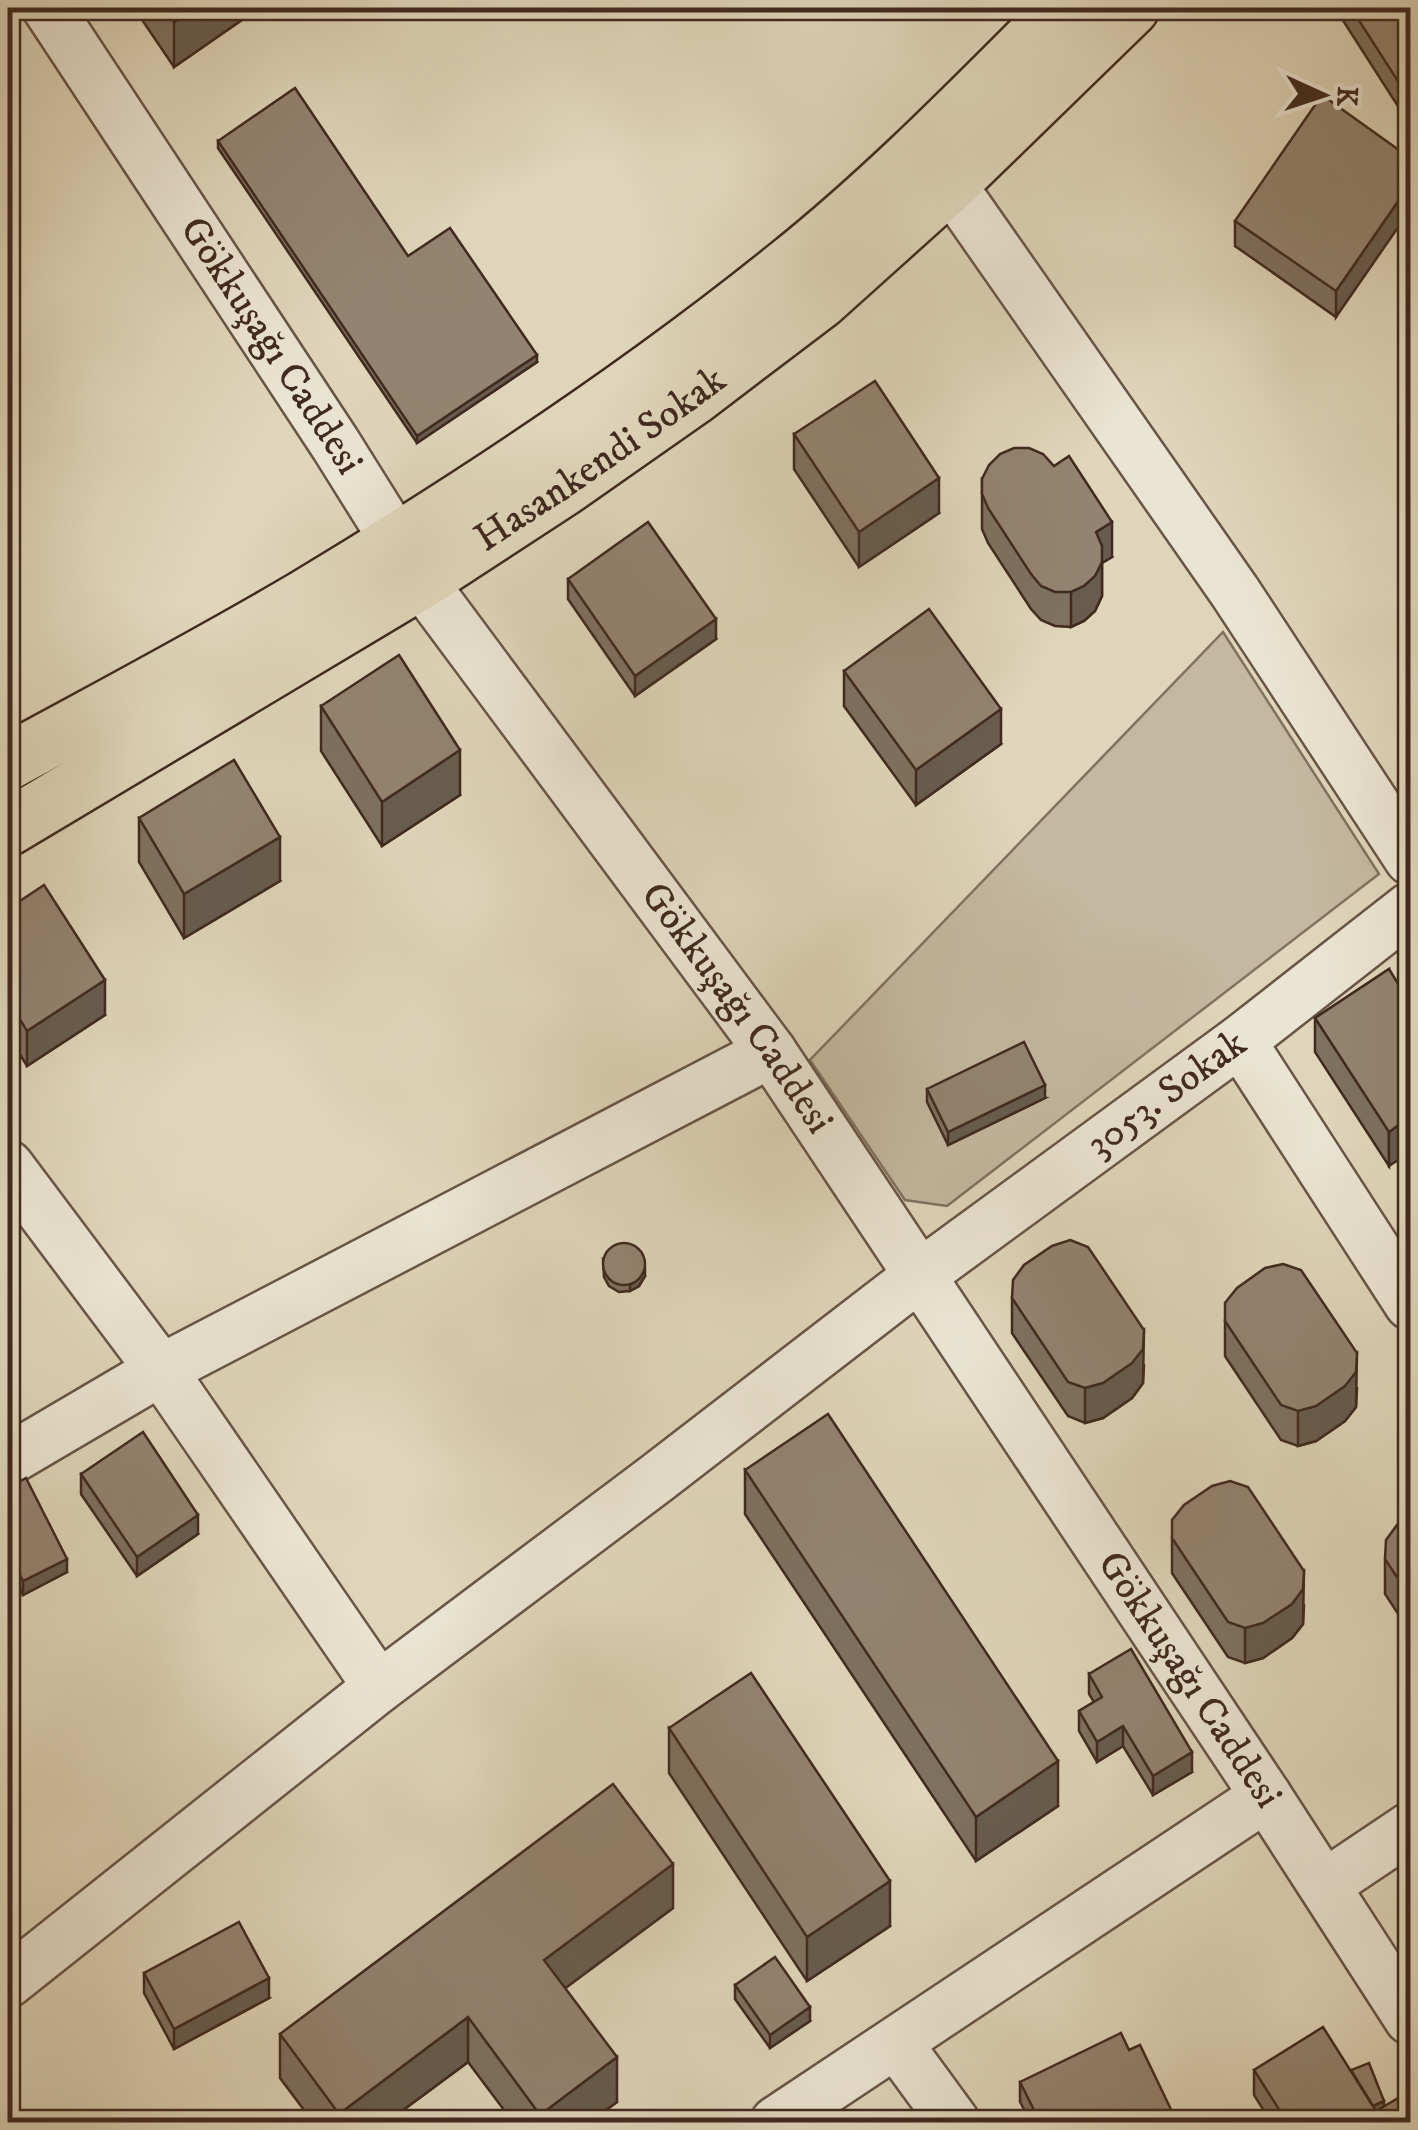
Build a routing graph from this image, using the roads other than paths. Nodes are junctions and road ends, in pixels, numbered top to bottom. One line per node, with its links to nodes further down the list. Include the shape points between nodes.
1 (48, 8): 5 (street, Gökkuşağı Caddesi)
2 (1063, 8): 5 (main road, Hasankendi Sokak, via 914,157 790,265)
3 (1131, 8): 4 (main road, Hasankendi Sokak)
4 (950, 184): 5 (main road, Hasankendi Sokak, via 772,338 562,489); 8 (street)
5 (408, 561): 6 (main road, Hasankendi Sokak, via 237,636); 7 (main road, Hasankendi Sokak); 11 (street, Gökkuşağı Caddesi)
6 (8, 762)
7 (8, 828)
8 (1410, 859)
9 (1410, 908): 10 (street, 3053. Sokak)
10 (1240, 1041): 13 (street, 3053. Sokak); 14 (street)
11 (771, 1052): 13 (street, Gökkuşağı Caddesi); 15 (street)
12 (8, 1166): 15 (street)
13 (919, 1276): 17 (street, 3053. Sokak); 18 (street, Gökkuşağı Caddesi)
14 (1410, 1304)
15 (161, 1370): 16 (street); 17 (street)
16 (8, 1460)
17 (378, 1687): 21 (street, 3053. Sokak)
18 (1266, 1796): 20 (street, Gökkuşağı Caddesi); 23 (street)
19 (1410, 1828): 20 (street)
20 (1324, 1885): 22 (street, Gökkuşağı Caddesi)
21 (8, 1982)
22 (1410, 2019)
23 (897, 2044): 24 (street); 25 (street)
24 (776, 2122)
25 (954, 2122)

